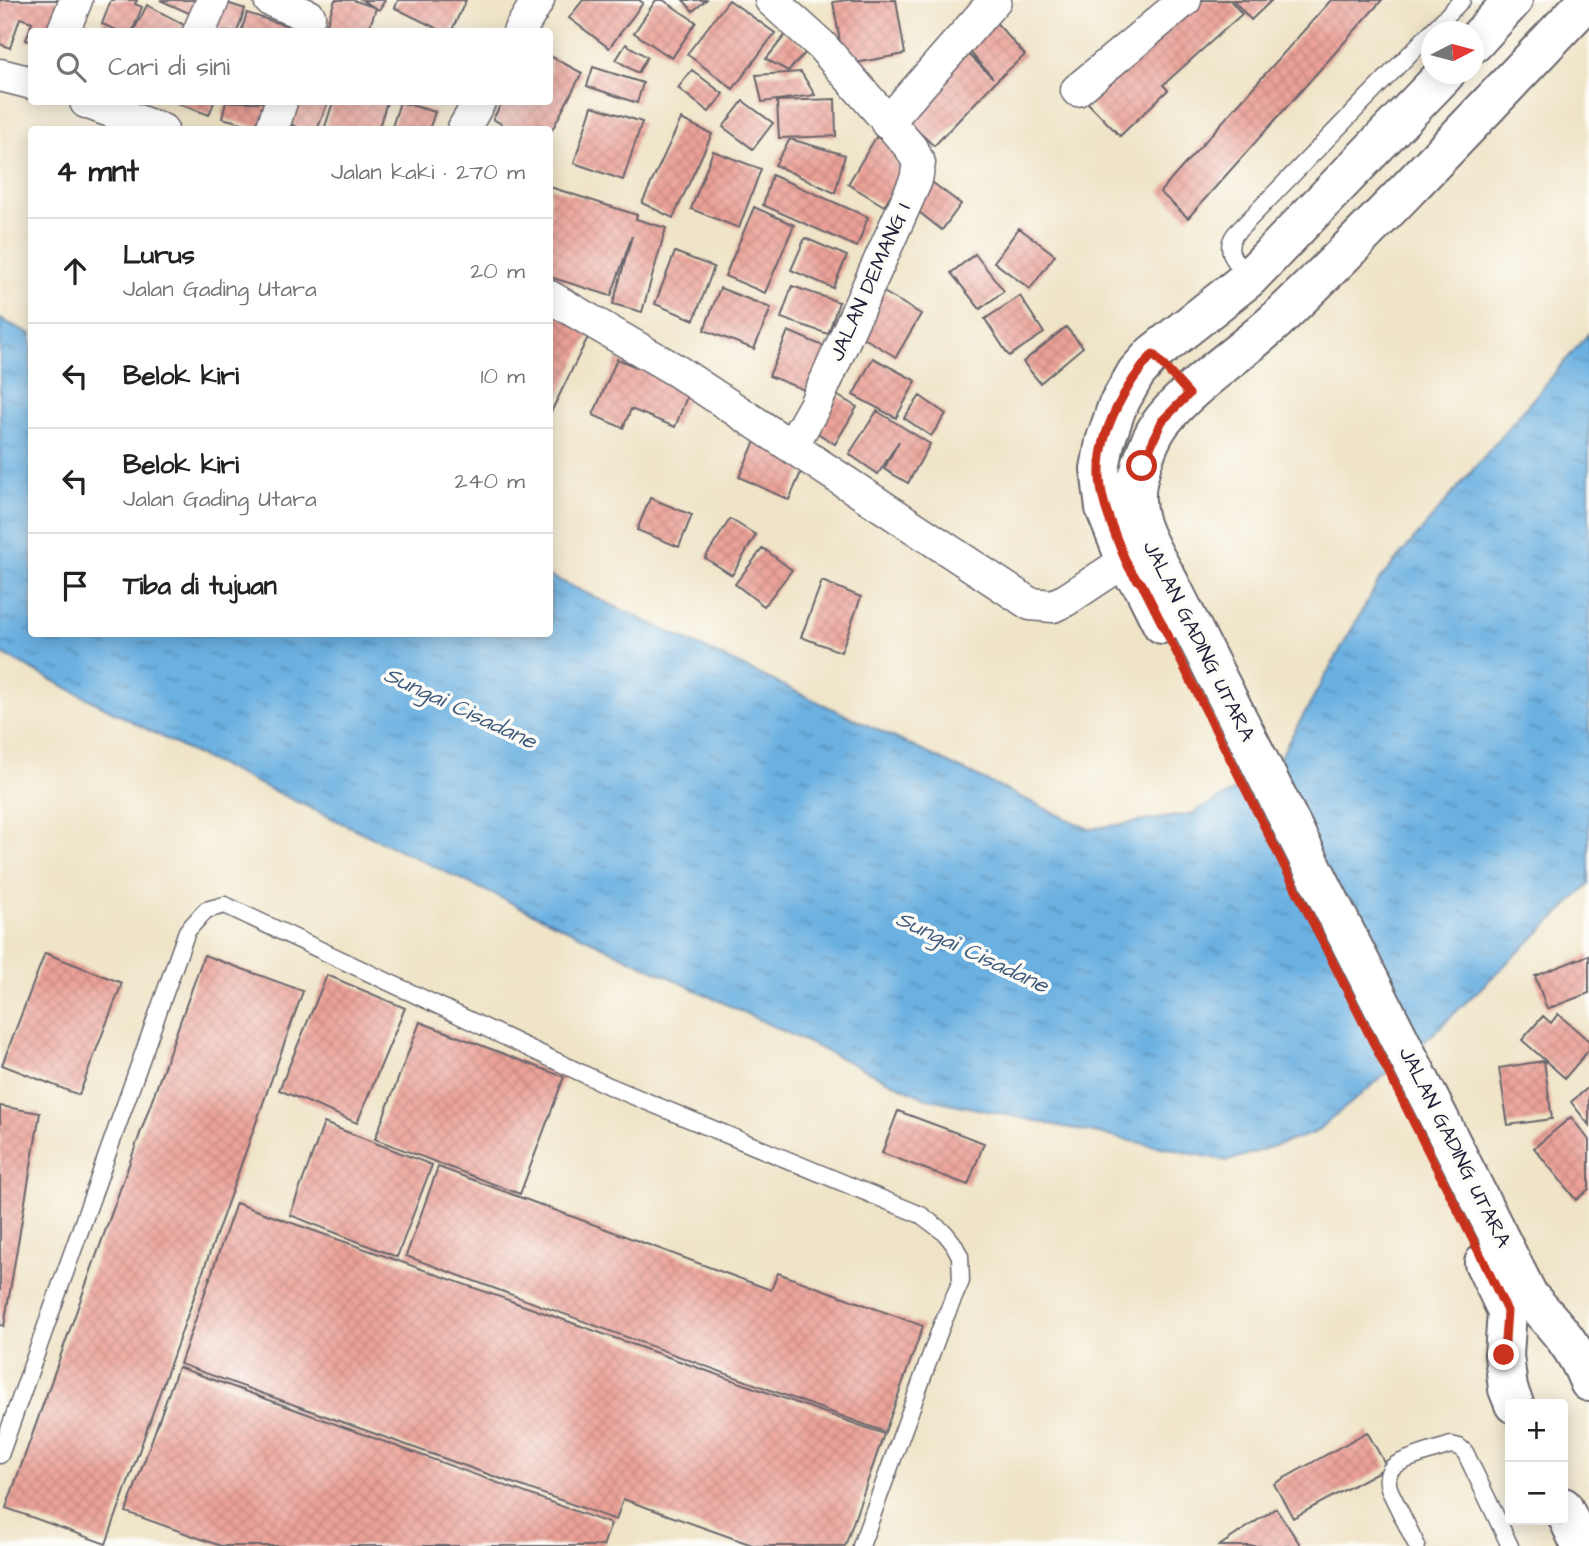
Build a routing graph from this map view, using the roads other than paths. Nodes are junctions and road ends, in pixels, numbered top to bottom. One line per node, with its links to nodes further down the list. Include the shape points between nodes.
1 (76, 0): 12 (street)
2 (213, 0): 13 (street)
3 (270, 0): 11 (street)
4 (771, 0): 24 (street, JALAN DEMANG I, via 821,45)
5 (995, 0): 24 (street)
6 (1185, 0): 19 (street)
7 (1462, 0): 27 (lane, via 1235,234 1229,253)
8 (1514, 0): 15 (main road)
9 (1588, 0): 30 (main road, JALAN GADING UTARA, via 1280,317)
10 (535, 2): 14 (street)
11 (309, 16)
12 (66, 28)
13 (201, 28)
14 (521, 28)
15 (1484, 32)
16 (0, 75): 17 (street)
17 (28, 82)
18 (1435, 84): 27 (main road, JALAN GADING UTARA)
19 (1077, 90)
20 (99, 105): 23 (street)
21 (280, 105): 25 (street)
22 (476, 105): 26 (street)
23 (163, 120)
24 (887, 123): 31 (street, JALAN DEMANG I, via 916,156 916,180 815,405)
25 (273, 126)
26 (465, 126)
27 (1249, 278): 29 (main road, JALAN GADING UTARA)
28 (553, 299): 31 (street, via 677,371)
29 (1153, 354): 30 (main road); 32 (main road, JALAN GADING UTARA, via 1117,407 1100,470 1105,508)
30 (1189, 394): 32 (main road, JALAN GADING UTARA, via 1162,421 1137,480 1137,518 1149,548)
31 (792, 446): 32 (street, via 1030,604 1052,606)
32 (1146, 577): 33 (main road, JALAN GADING UTARA)
33 (1493, 1250): 34 (main road, JALAN GADING UTARA, via 1568,1340); 35 (main road, JALAN GADING UTARA, via 1507,1311 1504,1355)
34 (1589, 1382)
35 (1512, 1399)
36 (0, 1455): 37 (lane, via 187,931 206,909 225,905 609,1086 920,1215 945,1233 960,1256 961,1281)
37 (861, 1546)
38 (1417, 1546): 39 (lane, via 1390,1491 1389,1474 1394,1465 1451,1445 1465,1452)
39 (1510, 1546)

